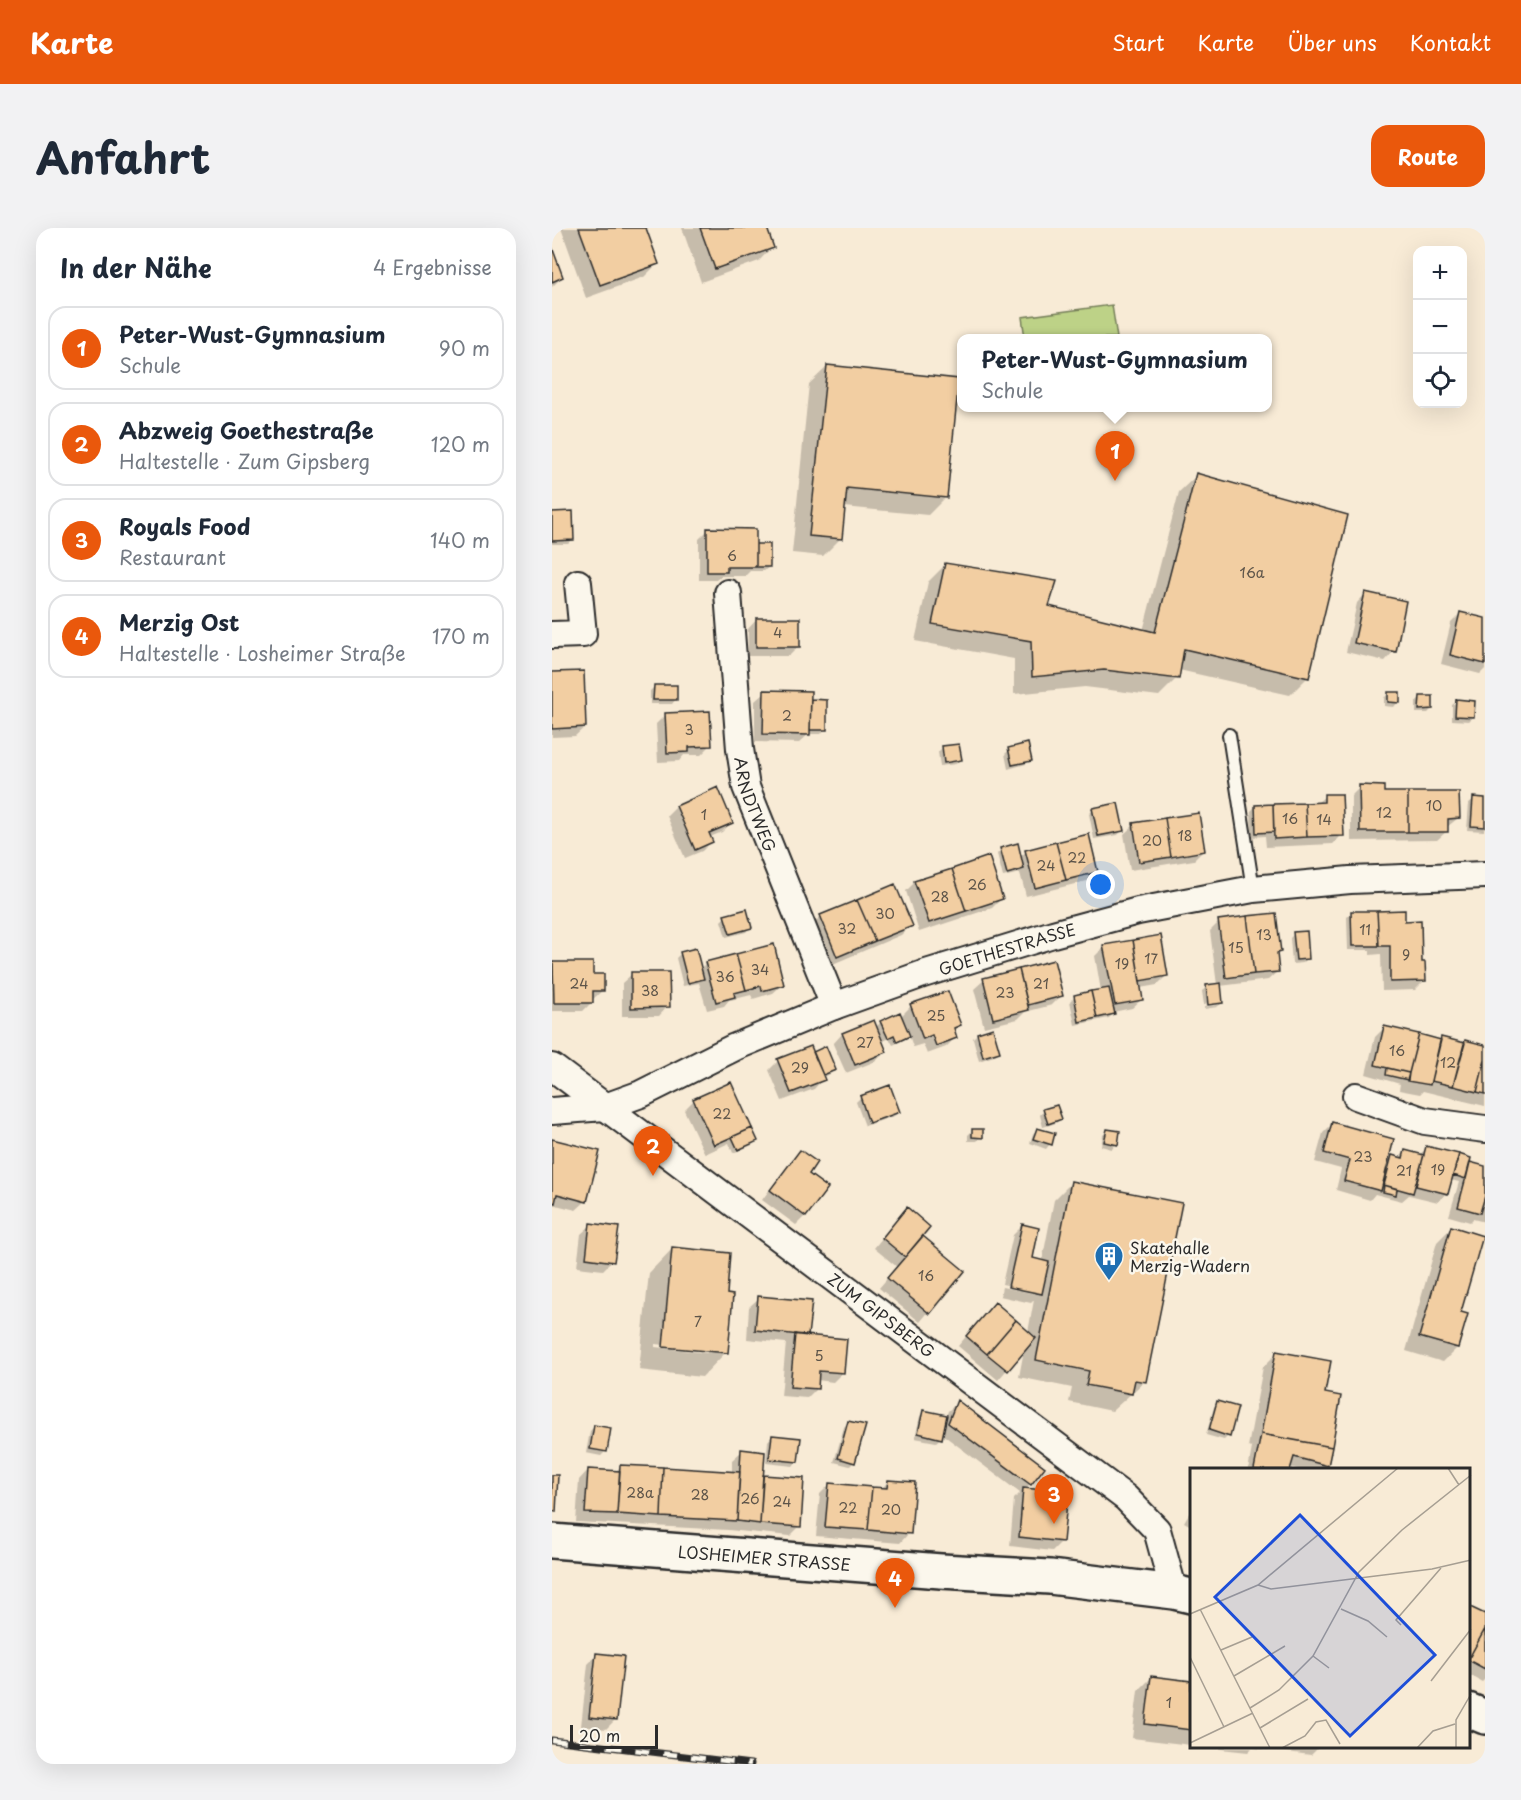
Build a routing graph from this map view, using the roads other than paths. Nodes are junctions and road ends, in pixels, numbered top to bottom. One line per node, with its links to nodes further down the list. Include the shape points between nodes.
1 (578, 583): 3 (street, via 583,634)
2 (728, 593): 7 (street, ARNDTWEG, via 746,787)
3 (552, 635)
4 (1229, 735): 6 (lane)
5 (1485, 875): 6 (street, GOETHESTRASSE, via 1350,880)
6 (1253, 889): 7 (street, GOETHESTRASSE, via 1138,911 1053,934)
7 (834, 1006): 10 (street, GOETHESTRASSE)
8 (552, 1067): 10 (street, ZUM GIPSBERG)
9 (1356, 1096): 12 (street, via 1425,1121)
10 (605, 1107): 11 (street, GOETHESTRASSE); 14 (street, ZUM GIPSBERG, via 1126,1498 1157,1530)
11 (552, 1111)
12 (1485, 1129)
13 (552, 1541): 14 (main road, LOSHEIMER STRASSE, via 1050,1577)
14 (1183, 1594)
15 (1470, 1711): 16 (main road)
16 (1485, 1717)

